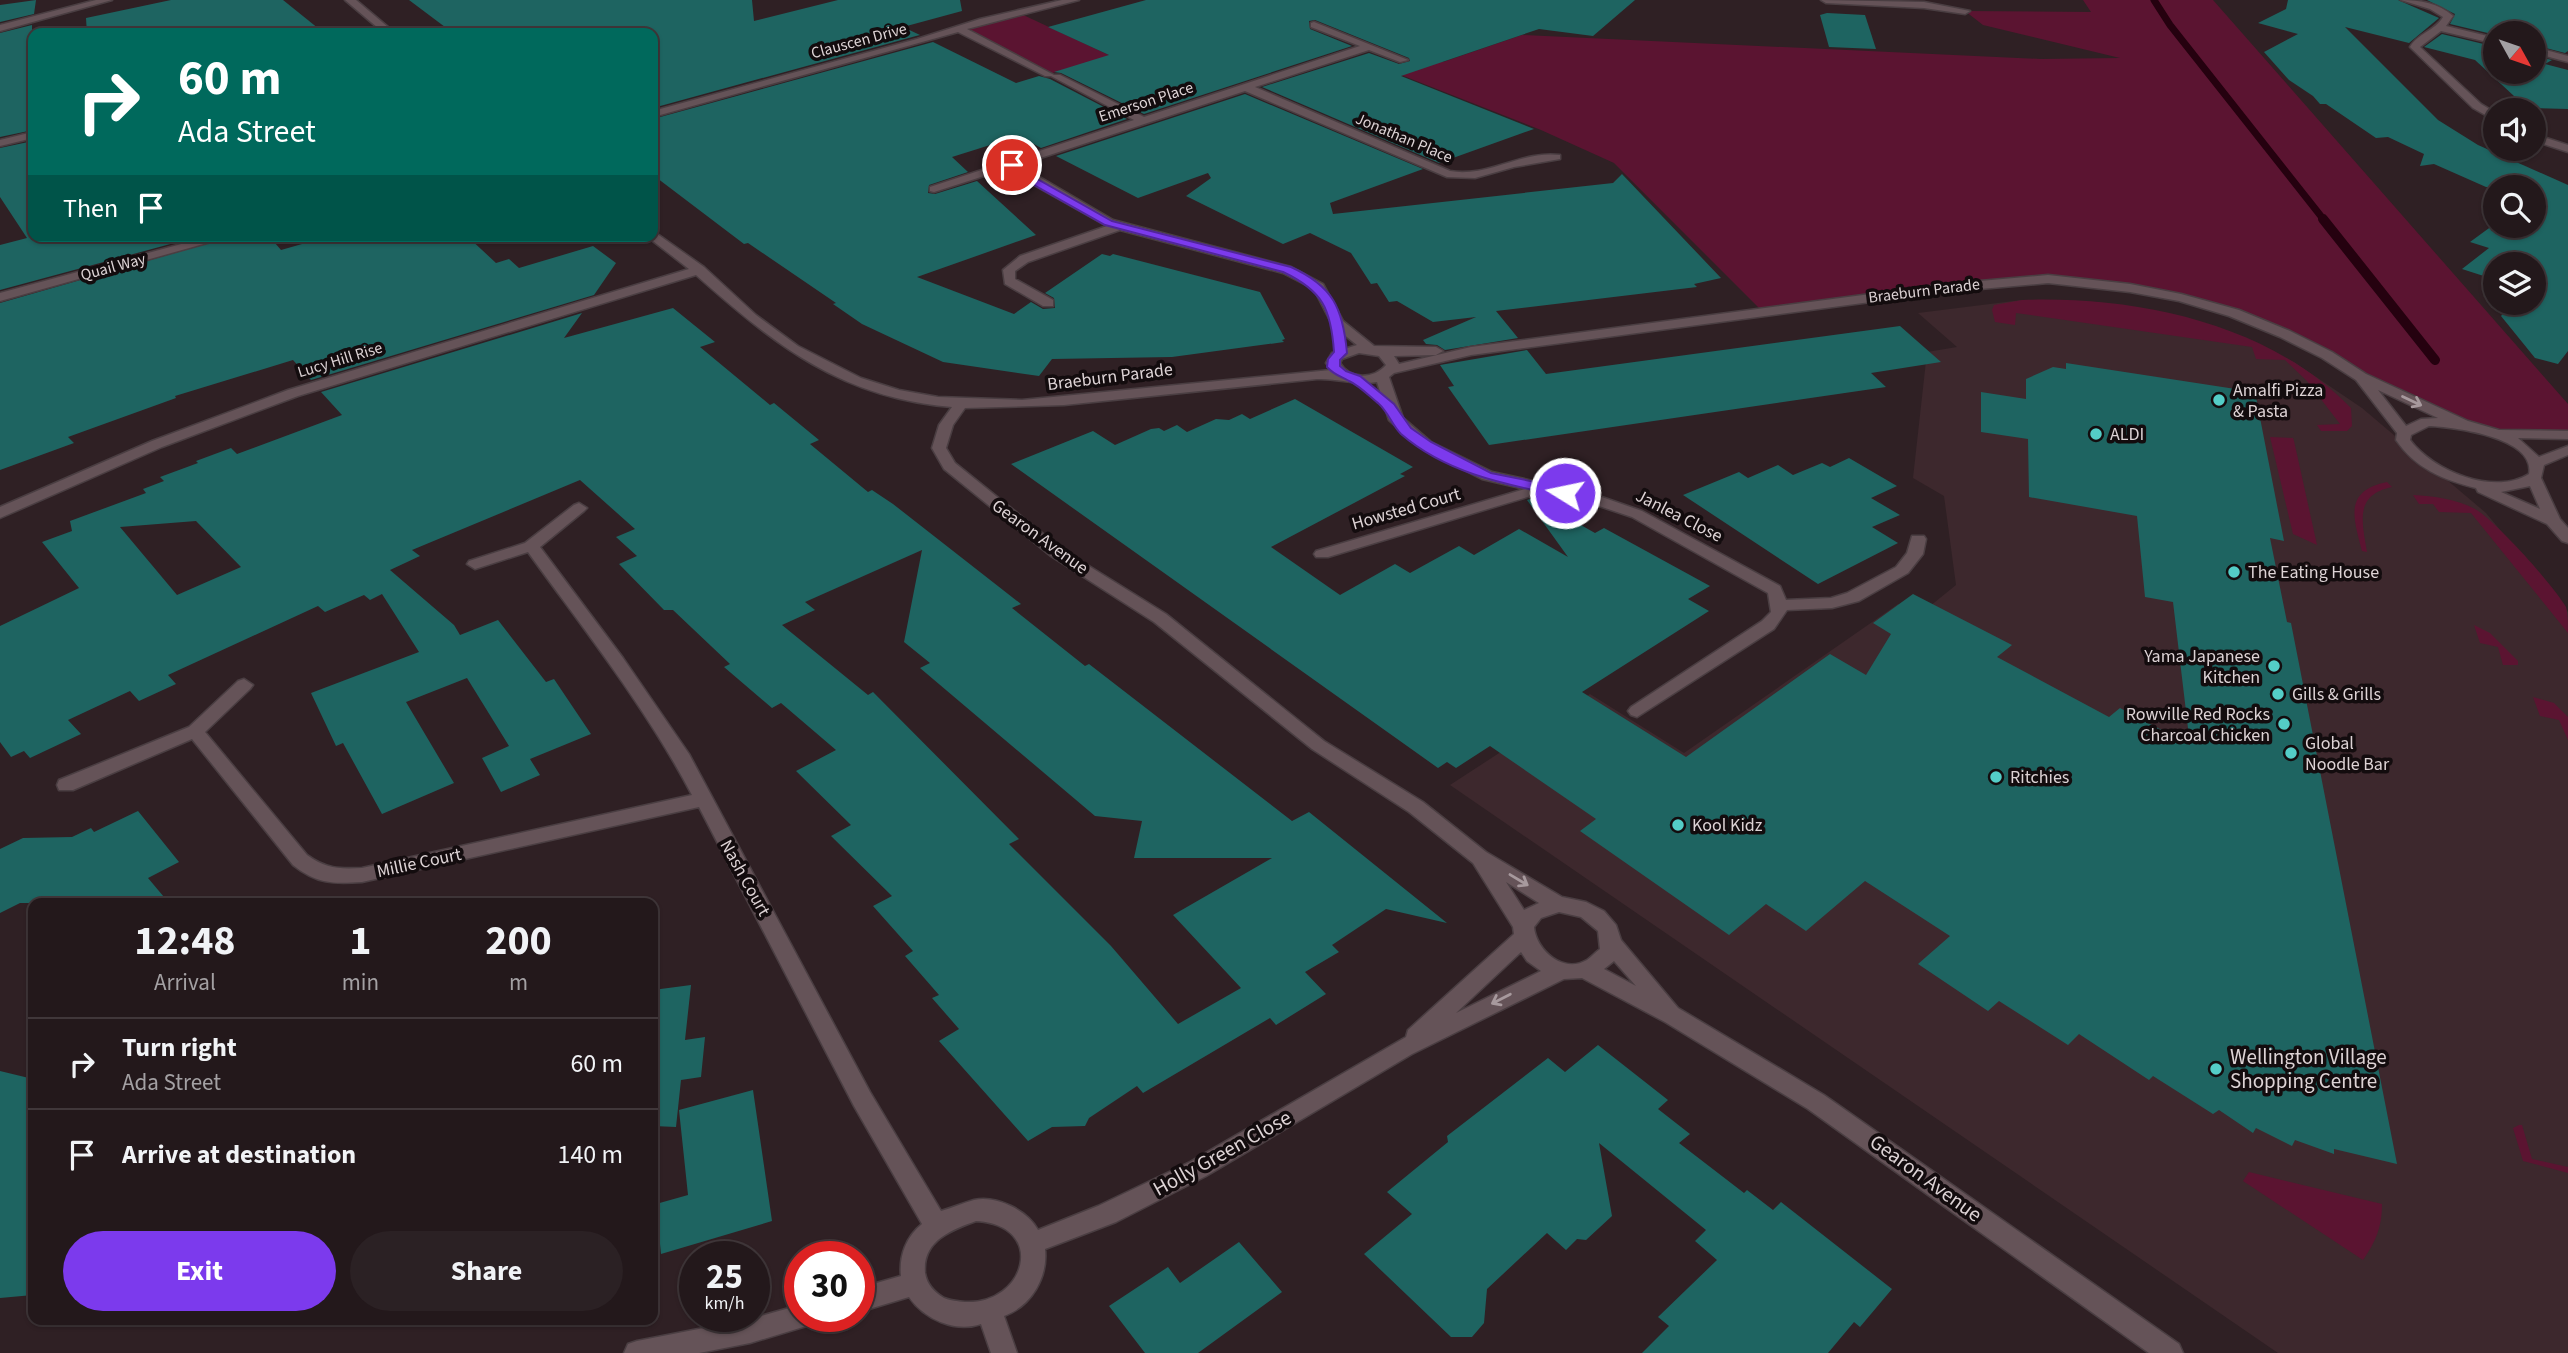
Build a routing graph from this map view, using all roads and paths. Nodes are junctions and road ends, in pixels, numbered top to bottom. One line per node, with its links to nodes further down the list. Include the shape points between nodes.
1 (107, 0): 10 (street)
2 (350, 0): 11 (street)
3 (1012, 0): 7 (street)
4 (1074, 0): 7 (street, Clauscen Drive)
5 (1826, 0): 8 (street)
6 (2406, 0): 13 (street, via 2444,12 2448,20)
7 (1035, 10): 12 (street, Clauscen Drive)
8 (1965, 11)
9 (1314, 25): 15 (street)
10 (0, 28)
11 (384, 28)
12 (957, 28): 21 (street, Clauscen Drive); 22 (street)
13 (2441, 28): 14 (street); 20 (street, via 2415,47)
14 (2483, 38)
15 (1368, 47): 18 (street); 19 (street, Emerson Place)
16 (2546, 53): 17 (street)
17 (2568, 59)
18 (1403, 60)
19 (1245, 87): 22 (street, Emerson Place); 27 (street, Jonathan Place, via 1455,176 1480,175)
20 (2483, 110)
21 (658, 113)
22 (1142, 120): 28 (street, Emerson Place)
23 (28, 136): 25 (street)
24 (2546, 141): 26 (street)
25 (0, 143)
26 (2568, 149)
27 (1556, 157)
28 (1012, 165): 29 (street, Emerson Place); 30 (street)
29 (934, 189)
30 (1119, 226): 35 (street, via 1024,259 1009,270 1009,281); 36 (street, via 1287,270 1319,288)
31 (658, 239): 33 (street)
32 (204, 242): 34 (street, Quail Way)
33 (700, 270): 44 (street, via 767,330 832,371 879,389); 55 (street, Lucy Hill Rise, via 281,397 136,452)
34 (0, 297)
35 (1048, 303)
36 (1338, 323): 37 (street); 39 (street)
37 (1374, 350): 38 (street, Braeburn Parade); 39 (street, Braeburn Parade); 40 (street, Janlea Close, via 1392,360)
38 (1471, 351): 40 (street, Braeburn Parade); 42 (street, Braeburn Parade, via 1946,288 2048,279 2143,290 2234,313 2297,339)
39 (1338, 356): 41 (street, via 1334,367); 43 (street, Braeburn Parade)
40 (1387, 373): 41 (street, Braeburn Parade); 45 (street, Janlea Close)
41 (1348, 376): 43 (street, Braeburn Parade); 45 (street, Janlea Close)
42 (2361, 377): 46 (street, Braeburn Parade, one-way to 46); 47 (street, Braeburn Parade)
43 (1265, 378): 44 (street, Braeburn Parade, via 1042,404)
44 (960, 405): 68 (street, Gearon Avenue, via 939,442 949,466 1057,553 1160,618 1309,738 1416,807)
45 (1390, 407): 53 (street, Janlea Close, via 1406,431 1447,457 1487,476)
46 (2463, 424): 47 (street, via 2426,422); 48 (street)
47 (2404, 432): 52 (street, Braeburn Parade, via 2406,449 2416,458)
48 (2496, 433): 49 (street); 51 (street, via 2529,452)
49 (2568, 435)
50 (2568, 450): 51 (street)
51 (2535, 471): 52 (street, via 2522,484); 56 (street)
52 (2462, 480): 56 (street)
53 (1542, 489): 60 (street, Howsted Court); 62 (street, Janlea Close, via 1588,496 1637,514 1767,585)
54 (579, 508): 59 (street)
55 (0, 513)
56 (2553, 521): 58 (street)
57 (1918, 538): 62 (street, via 1914,554 1902,570 1853,597 1832,603)
58 (2568, 538)
59 (531, 546): 61 (street); 67 (street, Nash Court, via 680,754)
60 (1322, 554)
61 (475, 564)
62 (1780, 605): 64 (street, via 1769,625)
63 (244, 685): 65 (street)
64 (1637, 711)
65 (195, 731): 66 (street); 67 (street, Millie Court, via 300,860 333,877 396,870)
66 (66, 785)
67 (702, 800): 76 (street, Nash Court, via 862,1099)
68 (1479, 857): 69 (street, Gearon Avenue, one-way to 69); 70 (street, Gearon Avenue)
69 (1558, 904): 70 (street, via 1535,911); 71 (street, via 1595,914 1610,932)
70 (1522, 933): 72 (street, via 1536,960); 75 (street)
71 (1611, 943): 73 (street, via 1604,959); 74 (street, Gearon Avenue)
72 (1563, 970): 73 (street); 75 (street, one-way to 75)
73 (1586, 970): 74 (street, Gearon Avenue)
74 (1673, 1016): 84 (street, Gearon Avenue, via 1862,1132)
75 (1404, 1048): 77 (street, Holly Green Close, via 1198,1169)
76 (936, 1225): 77 (street, via 956,1213 994,1210 1024,1228); 78 (street, via 917,1249)
77 (1032, 1243): 80 (street, via 1034,1262 1028,1281 1015,1298)
78 (911, 1285): 79 (street); 80 (street, via 927,1308 943,1317 979,1319)
79 (875, 1295)
80 (990, 1314): 83 (street)
81 (784, 1322): 82 (street)
82 (637, 1353)
83 (1004, 1353)
84 (2170, 1353)

